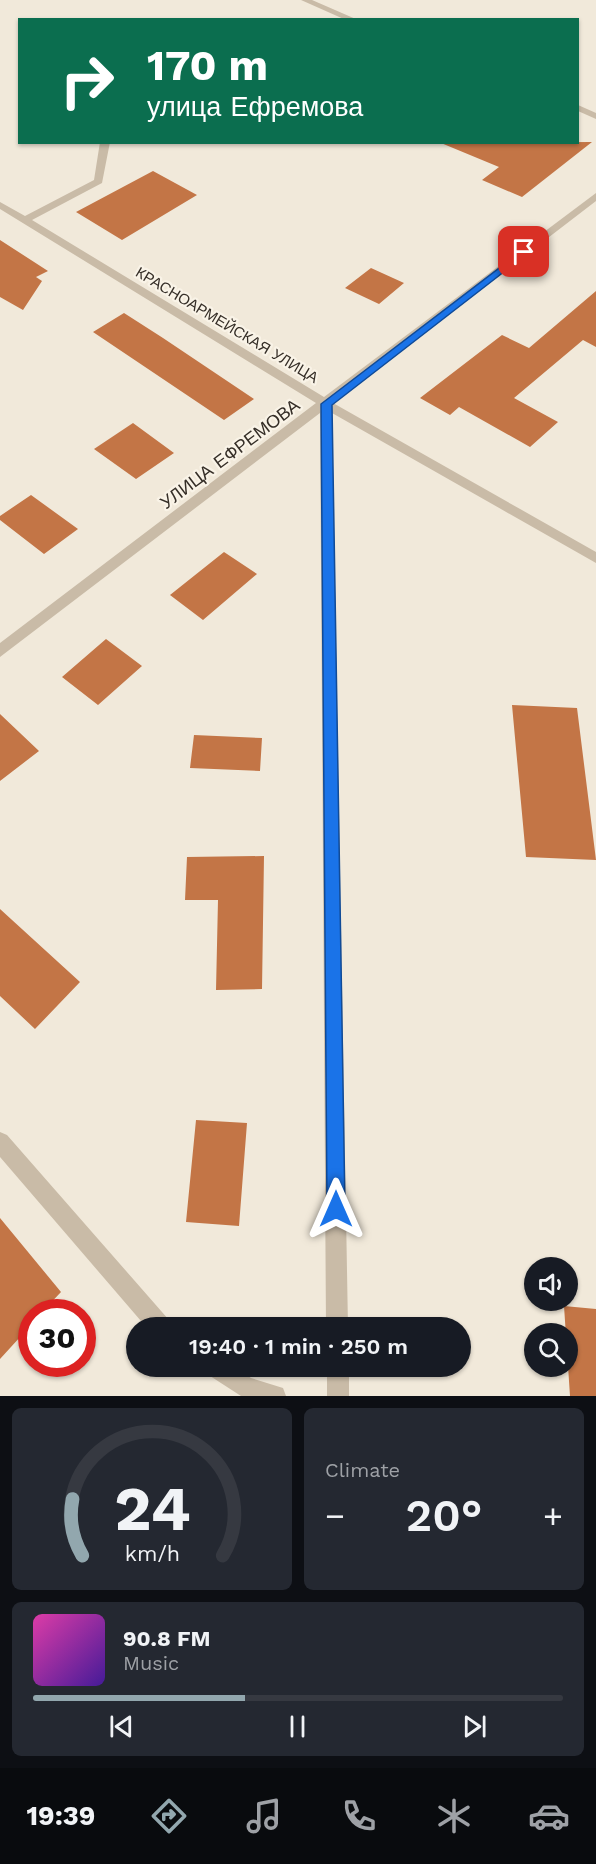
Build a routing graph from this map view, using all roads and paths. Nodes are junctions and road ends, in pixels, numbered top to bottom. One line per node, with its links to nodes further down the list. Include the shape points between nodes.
1 (305, 0): 2 (street)
2 (350, 18)
3 (579, 108): 4 (street)
4 (596, 116)
5 (105, 144): 8 (street, via 99,181)
6 (596, 196): 9 (street, УЛИЦА ЕФРЕМОВА)
7 (0, 205): 8 (street, КРАСНОАРМЕЙСКАЯ УЛИЦА)
8 (25, 220): 9 (street, КРАСНОАРМЕЙСКАЯ УЛИЦА)
9 (326, 404): 10 (street, КРАСНОАРМЕЙСКАЯ УЛИЦА); 11 (street, УЛИЦА ЕФРЕМОВА); 14 (street)
10 (596, 558)
11 (0, 651)
12 (0, 1142): 13 (street)
13 (151, 1317)
14 (337, 1317)
15 (231, 1377): 17 (street, via 246,1387)
16 (338, 1377): 18 (street)
17 (275, 1396)
18 (338, 1396)

